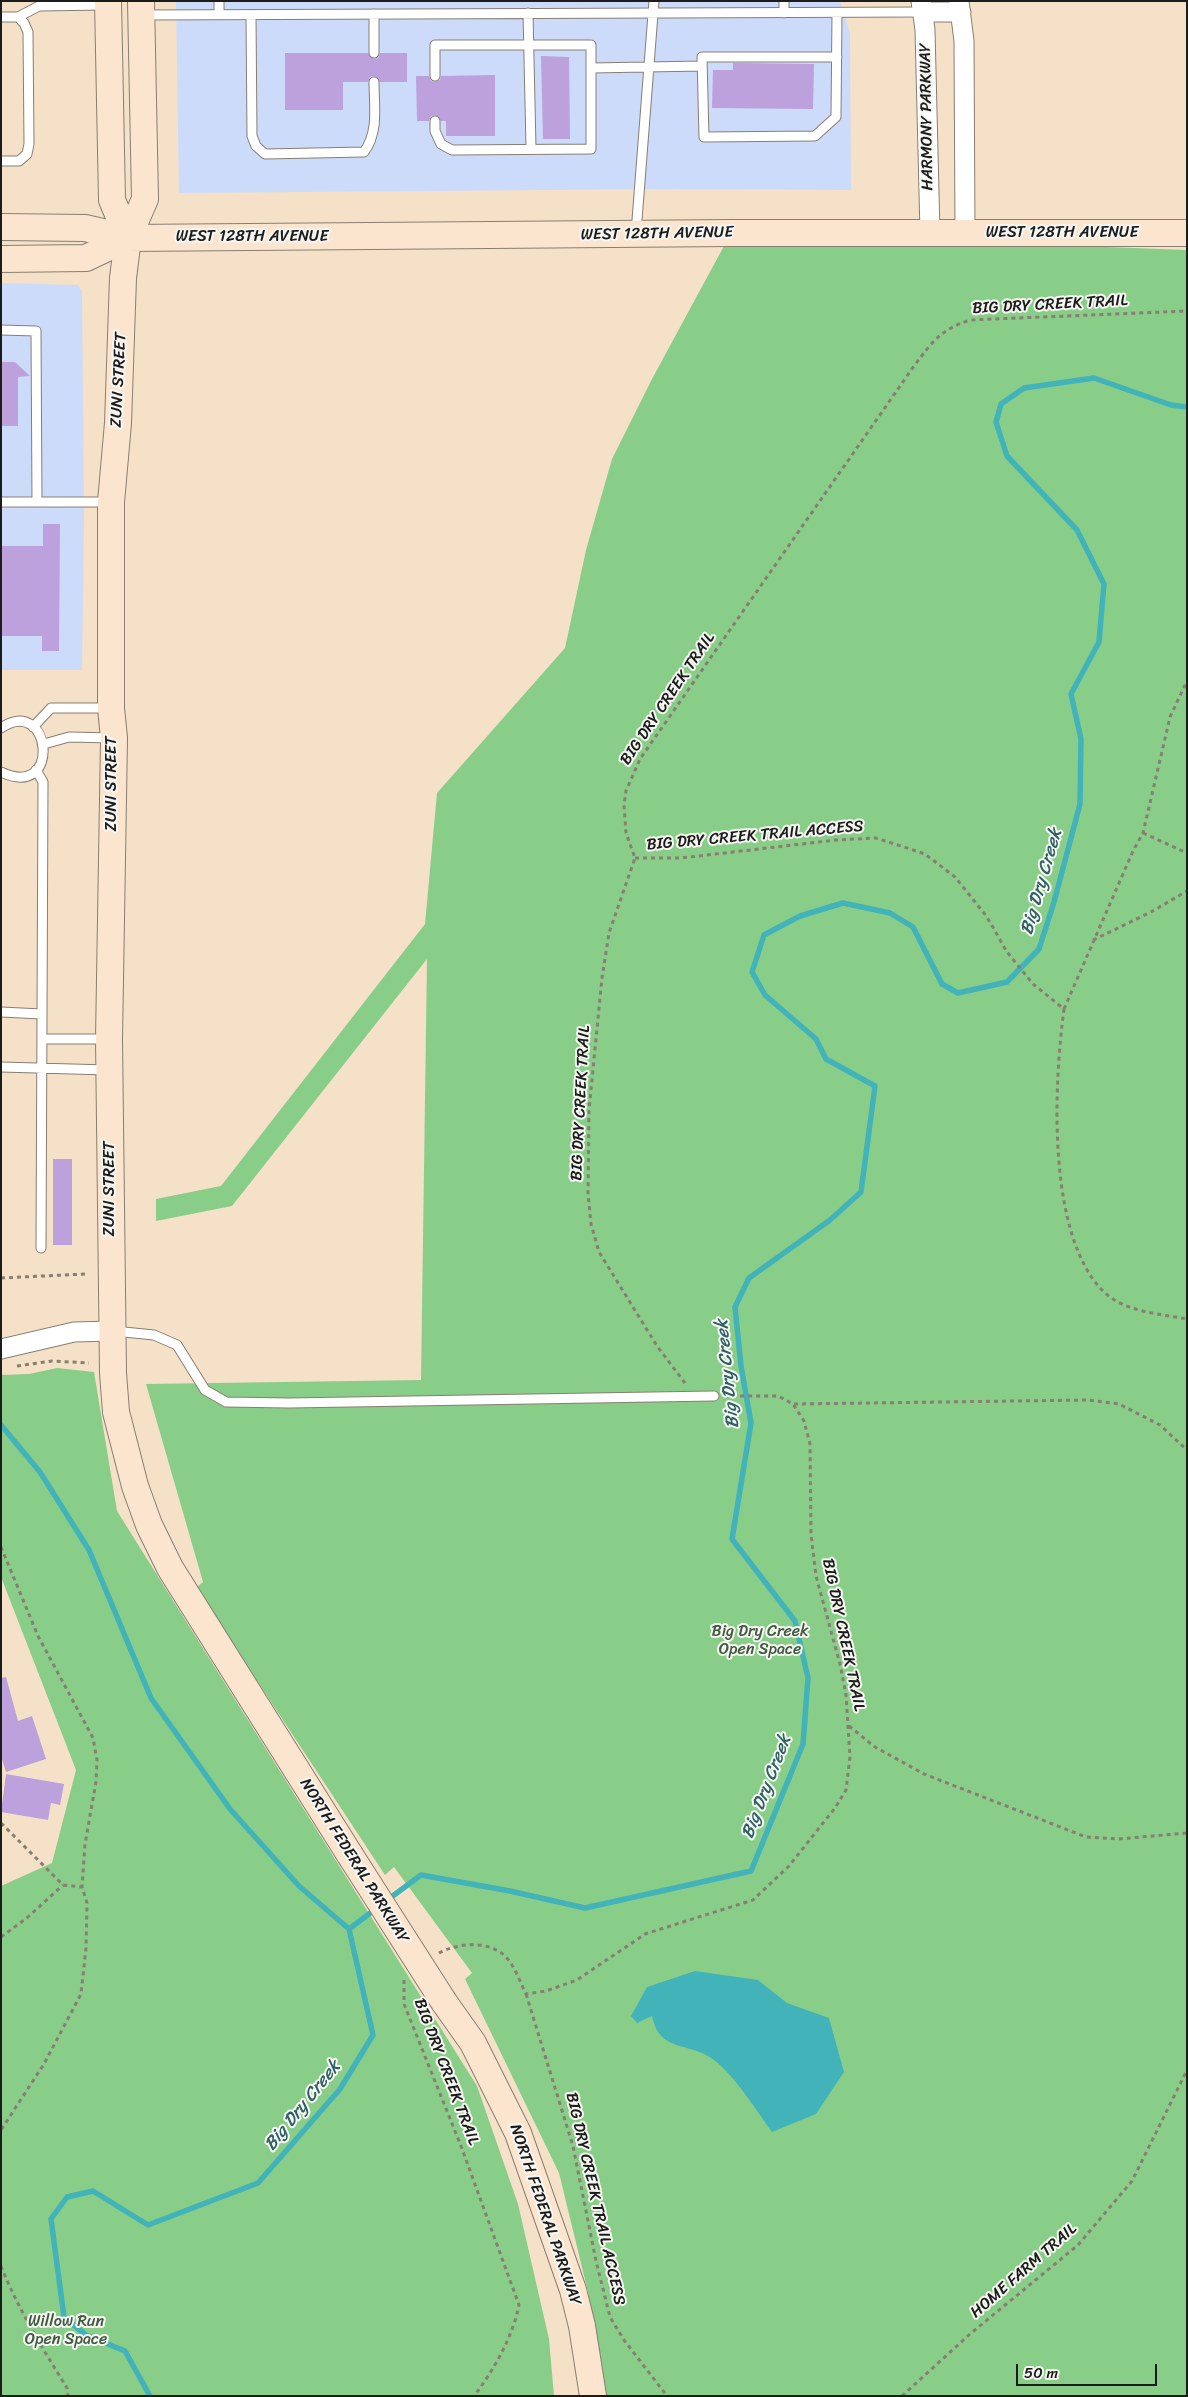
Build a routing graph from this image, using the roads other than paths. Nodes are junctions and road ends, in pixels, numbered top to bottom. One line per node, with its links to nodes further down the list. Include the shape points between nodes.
1 (219, 1): 12 (lane)
2 (654, 1): 9 (lane)
3 (784, 1): 10 (lane)
4 (108, 3): 16 (lane, via 39,6); 33 (main road, ZUNI STREET, via 112,200)
5 (960, 6): 6 (street); 30 (street, via 964,41)
6 (922, 7): 11 (lane); 29 (street, HARMONY PARKWAY)
7 (141, 8): 12 (lane); 33 (main road, ZUNI STREET, via 145,199)
8 (528, 13): 9 (lane); 14 (lane); 17 (lane)
9 (653, 13): 10 (lane); 21 (lane)
10 (784, 13): 11 (lane)
11 (837, 13): 19 (lane)
12 (219, 14): 13 (lane)
13 (250, 14): 14 (lane); 24 (lane, via 252,136 256,146 265,154 364,152 372,142 375,126)
14 (374, 14): 18 (lane)
15 (1, 17): 16 (lane)
16 (18, 17): 27 (lane, via 28,32 29,144 27,154 19,161)
17 (529, 46): 22 (lane, via 591,45); 23 (lane, via 435,45); 26 (lane)
18 (374, 53)
19 (837, 57): 20 (lane, via 702,57); 20 (lane, via 836,117 815,136 704,137)
20 (702, 66): 21 (lane)
21 (649, 67): 22 (lane); 32 (lane)
22 (591, 68): 26 (lane, via 591,149)
23 (435, 76)
24 (374, 82)
25 (435, 121): 26 (lane, via 435,131 441,144 452,150)
26 (531, 148)
27 (1, 161)
28 (1, 227): 33 (main road, via 85,228)
29 (930, 233): 30 (main road, WEST 128TH AVENUE); 32 (main road, WEST 128TH AVENUE)
30 (965, 233): 31 (main road, WEST 128TH AVENUE)
31 (1187, 233)
32 (636, 235): 33 (main road, WEST 128TH AVENUE)
33 (128, 238): 34 (main road, via 86,258); 38 (main road, ZUNI STREET)
34 (1, 259)
35 (1, 330): 37 (lane, via 36,331)
36 (1, 502): 37 (lane)
37 (37, 502): 38 (lane)
38 (111, 502): 39 (main road, ZUNI STREET)
39 (111, 708): 40 (lane, via 51,708); 42 (main road, ZUNI STREET)
40 (33, 727): 41 (lane, via 15,722); 43 (lane)
41 (1, 728)
42 (114, 738): 43 (lane, via 69,737); 49 (main road, ZUNI STREET)
43 (44, 744): 44 (lane, via 42,762)
44 (36, 770): 45 (lane, via 19,777); 47 (lane, via 43,782)
45 (1, 772)
46 (1, 1012): 47 (lane)
47 (42, 1014): 48 (lane)
48 (42, 1039): 49 (lane); 51 (lane)
49 (109, 1039): 52 (main road, ZUNI STREET)
50 (1, 1067): 51 (lane)
51 (41, 1068): 52 (lane); 53 (lane)
52 (109, 1070): 54 (main road, ZUNI STREET)
53 (41, 1248)
54 (111, 1331): 55 (street, via 74,1332); 56 (lane, via 154,1335 177,1345 205,1390 226,1402); 57 (main road, NORTH FEDERAL PARKWAY, bridge, via 116,1412 135,1486 149,1525 194,1610 444,2002 473,2042 494,2081 529,2160 573,2290)
55 (1, 1350)
56 (714, 1396)
57 (593, 2396)

